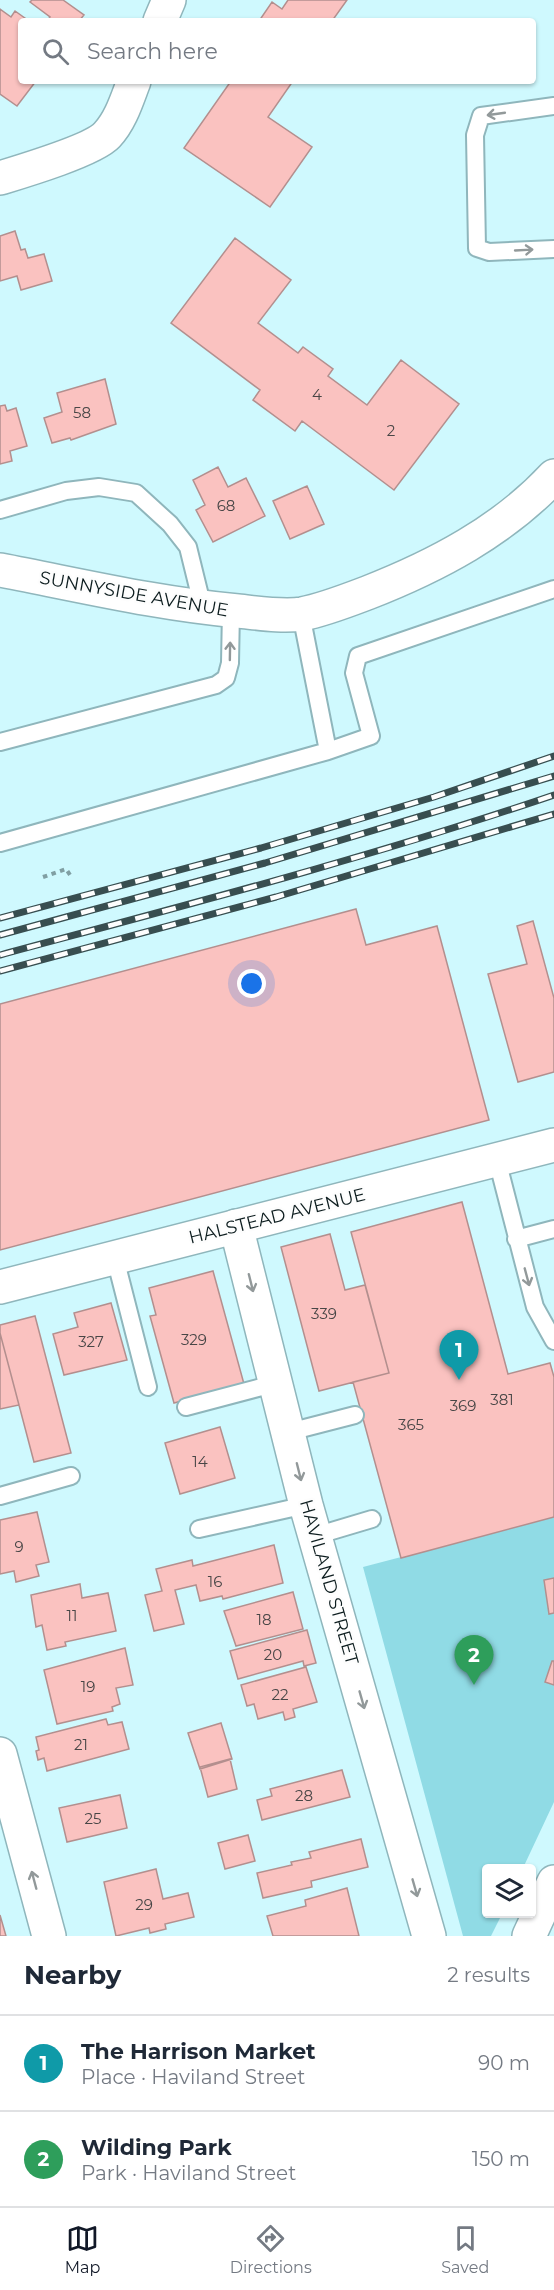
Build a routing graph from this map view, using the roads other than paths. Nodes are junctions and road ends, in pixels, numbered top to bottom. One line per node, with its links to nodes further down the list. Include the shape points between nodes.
1 (169, 0): 2 (street)
2 (161, 18)
3 (133, 84): 5 (street, via 106,136 91,146)
4 (554, 106): 6 (lane, one-way to 6, via 481,116 475,135 477,248 489,252)
5 (0, 178)
6 (554, 249)
7 (554, 476): 12 (street, SUNNYSIDE AVENUE, via 506,521 473,543 393,583)
8 (0, 510): 11 (lane, via 66,491 99,487 136,493 170,524 188,548)
9 (0, 570): 11 (street, SUNNYSIDE AVENUE)
10 (554, 589): 14 (lane, via 358,656 354,673 371,736)
11 (217, 609): 12 (street, SUNNYSIDE AVENUE); 13 (lane, one-way to 11, via 216,685 226,678 230,663)
12 (301, 614): 14 (lane)
13 (0, 742)
14 (328, 751): 15 (lane)
15 (0, 843)
16 (554, 1145): 17 (street, HALSTEAD AVENUE)
17 (496, 1160): 18 (street, HALSTEAD AVENUE); 20 (lane)
18 (236, 1227): 21 (street, HALSTEAD AVENUE); 25 (street, HAVILAND STREET, one-way to 25)
19 (554, 1229): 20 (lane)
20 (516, 1239): 23 (lane, one-way to 23, via 534,1306)
21 (115, 1258): 22 (street, HALSTEAD AVENUE); 26 (lane)
22 (0, 1287)
23 (549, 1322): 24 (lane)
24 (554, 1341)
25 (277, 1383): 27 (lane); 29 (street, HAVILAND STREET)
26 (148, 1387)
27 (186, 1407)
28 (355, 1415): 29 (lane)
29 (289, 1432): 32 (street, HAVILAND STREET, one-way to 32)
30 (71, 1476): 31 (lane)
31 (0, 1496)
32 (306, 1505): 34 (lane); 35 (street, HAVILAND STREET)
33 (372, 1519): 35 (lane)
34 (199, 1530)
35 (315, 1536): 39 (street, HAVILAND STREET, one-way to 39)
36 (0, 1754): 38 (street, one-way to 36)
37 (554, 1882): 40 (street)
38 (49, 1936)
39 (429, 1936)
40 (529, 1936)

